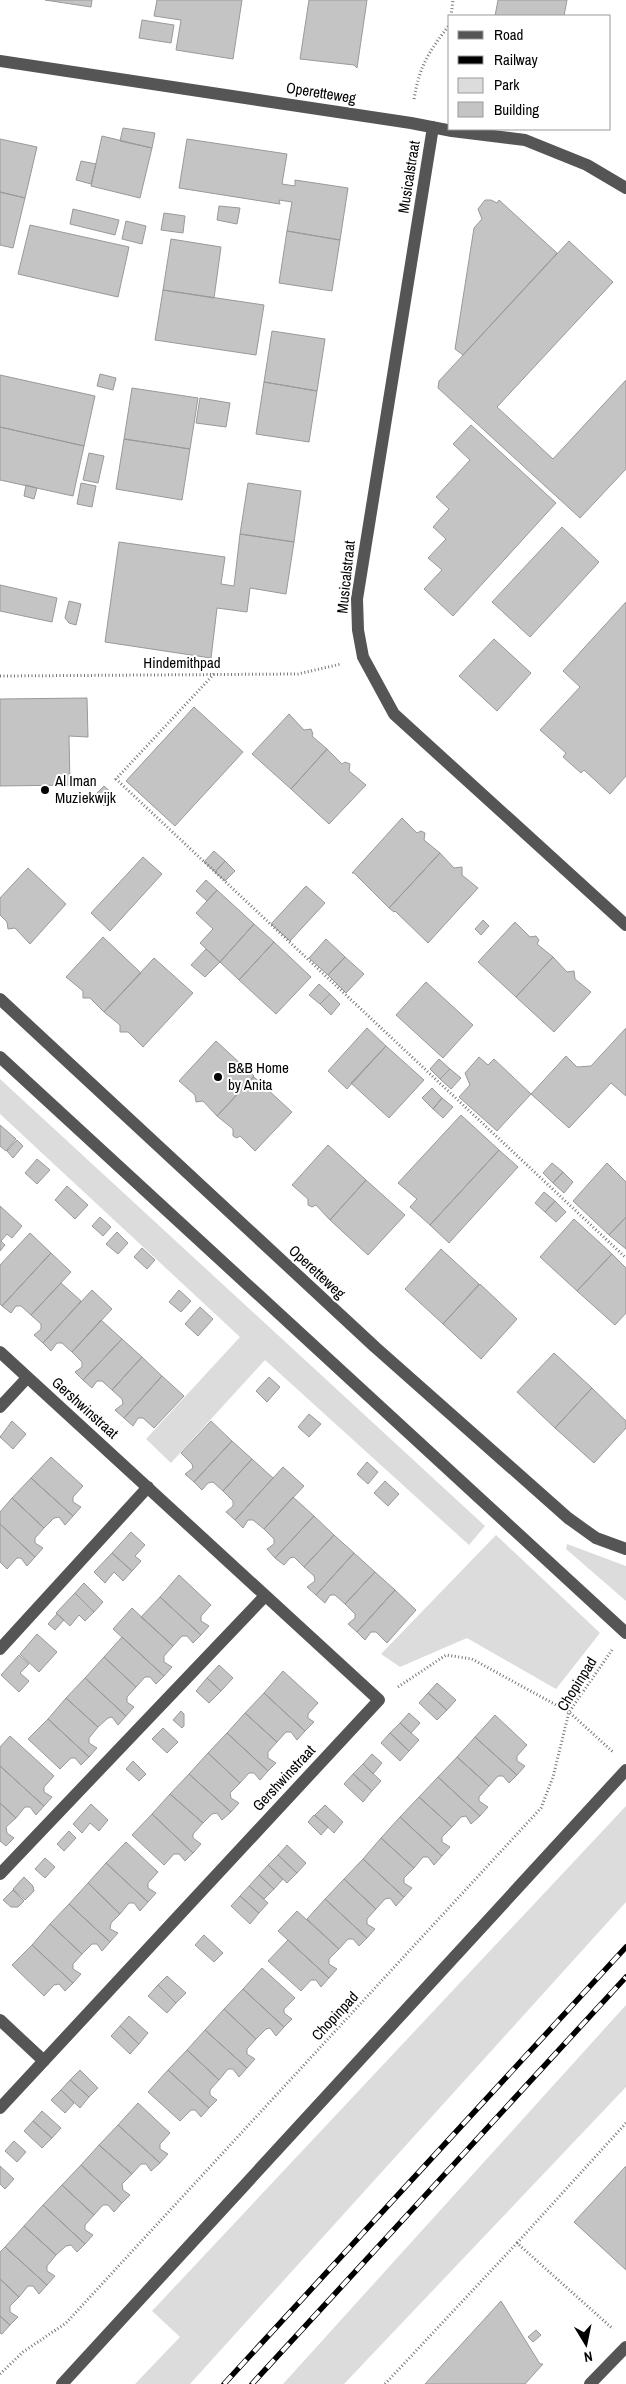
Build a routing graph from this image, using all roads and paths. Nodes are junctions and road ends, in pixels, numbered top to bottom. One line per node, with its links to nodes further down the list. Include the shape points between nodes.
1 (453, 0): 2 (path)
2 (451, 15)
3 (448, 27): 5 (path, via 428,53 418,74)
4 (0, 61): 5 (street, Operetteweg)
5 (411, 123): 6 (street, Operetteweg)
6 (433, 127): 7 (street, Operetteweg); 10 (street, Musicalstraat, via 357,599)
7 (448, 129)
8 (454, 130): 9 (street, Operetteweg, via 525,140 587,165)
9 (626, 188)
10 (362, 657): 11 (path, Hindemithpad, via 298,674); 13 (street, Musicalstraat, via 394,714)
11 (214, 674): 12 (path, Hindemithpad); 16 (path, via 116,779)
12 (0, 676)
13 (626, 925)
14 (0, 999): 21 (street, Operetteweg, via 375,1347 568,1518 596,1538)
15 (0, 1057): 23 (street)
16 (626, 1258)
17 (0, 1352): 18 (street, Gershwinstraat)
18 (27, 1378): 19 (street); 20 (street, Gershwinstraat)
19 (0, 1407)
20 (148, 1487): 22 (street, Gershwinstraat); 24 (street)
21 (626, 1549)
22 (265, 1596): 25 (street, Gershwinstraat); 29 (street)
23 (625, 1633): 26 (path, Chopinpad)
24 (0, 1650)
25 (379, 1700): 26 (path, via 446,1655 472,1659); 31 (street, Gershwinstraat)
26 (569, 1712): 27 (path); 37 (path, Chopinpad, via 553,1777 541,1808 66,2323 23,2352)
27 (619, 1758)
28 (626, 1770): 38 (street)
29 (0, 1874)
30 (0, 2020): 31 (street)
31 (44, 2061): 32 (street, Gershwinstraat)
32 (0, 2108)
33 (626, 2123): 34 (path)
34 (518, 2243): 35 (path); 39 (path)
35 (619, 2334)
36 (626, 2347): 40 (street)
37 (0, 2374)
38 (62, 2384)
39 (385, 2384)
40 (590, 2384)

